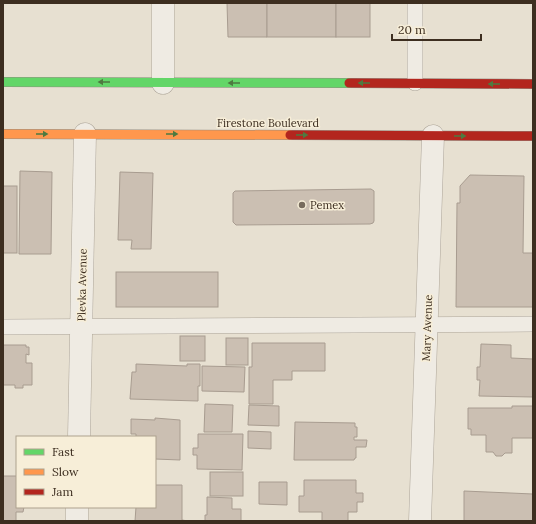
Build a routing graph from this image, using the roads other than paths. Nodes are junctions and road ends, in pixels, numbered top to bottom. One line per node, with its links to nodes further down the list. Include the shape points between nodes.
1 (162, 3): 4 (street)
2 (415, 3): 5 (lane)
3 (3, 82): 4 (main road, one-way to 3)
4 (163, 83): 5 (main road, one-way to 4)
5 (415, 83): 6 (main road, one-way to 5)
6 (533, 84)
7 (3, 134): 8 (main road, Firestone Boulevard, one-way to 8)
8 (84, 134): 9 (main road, Firestone Boulevard, one-way to 9); 13 (street, Plevka Avenue)
9 (433, 136): 10 (main road, Firestone Boulevard, one-way to 10); 11 (street, Mary Avenue)
10 (533, 136)
11 (427, 324): 12 (lane); 13 (lane); 18 (street, Mary Avenue)
12 (533, 324)
13 (81, 326): 14 (lane); 15 (street, Plevka Avenue)
14 (3, 327)
15 (79, 436)
16 (77, 508): 17 (street)
17 (77, 521)
18 (420, 521)

